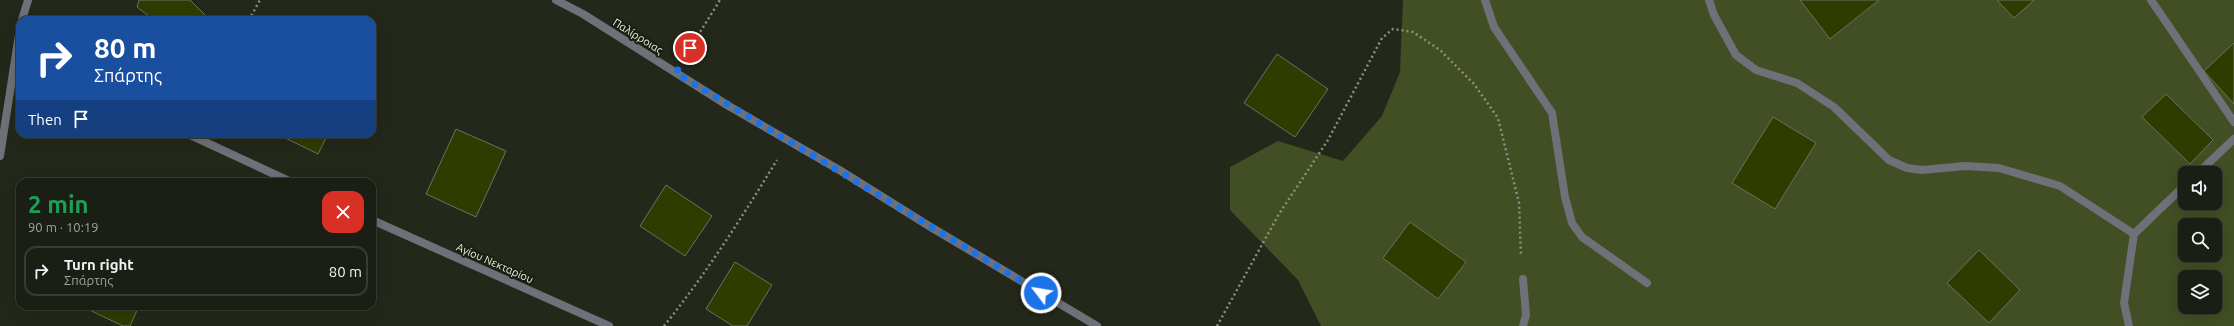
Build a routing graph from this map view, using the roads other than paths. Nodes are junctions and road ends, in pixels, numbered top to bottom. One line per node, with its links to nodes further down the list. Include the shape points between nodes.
1 (28, 0): 6 (street)
2 (556, 0): 20 (street, Παλίρροιας)
3 (1485, 0): 18 (street, via 1494,27 1552,114 1565,197 1575,228 1582,237)
4 (1709, 0): 16 (street, via 1714,15 1736,55 1756,70 1797,83 1834,107 1889,160 1907,168 1922,170 1965,166 1999,168 2060,186)
5 (2151, 0): 8 (street)
6 (23, 16)
7 (16, 68): 11 (street)
8 (2234, 122)
9 (197, 138): 13 (street)
10 (2234, 139): 12 (street)
11 (0, 156)
12 (2205, 166)
13 (282, 178)
14 (2178, 192): 16 (street)
15 (376, 222): 19 (street, Αγίου Νεκταρίου)
16 (2134, 234): 22 (street, via 2124,303)
17 (1523, 278): 21 (street, via 1526,315)
18 (1647, 283)
19 (609, 326)
20 (1097, 326)
21 (1523, 326)
22 (2128, 326)

